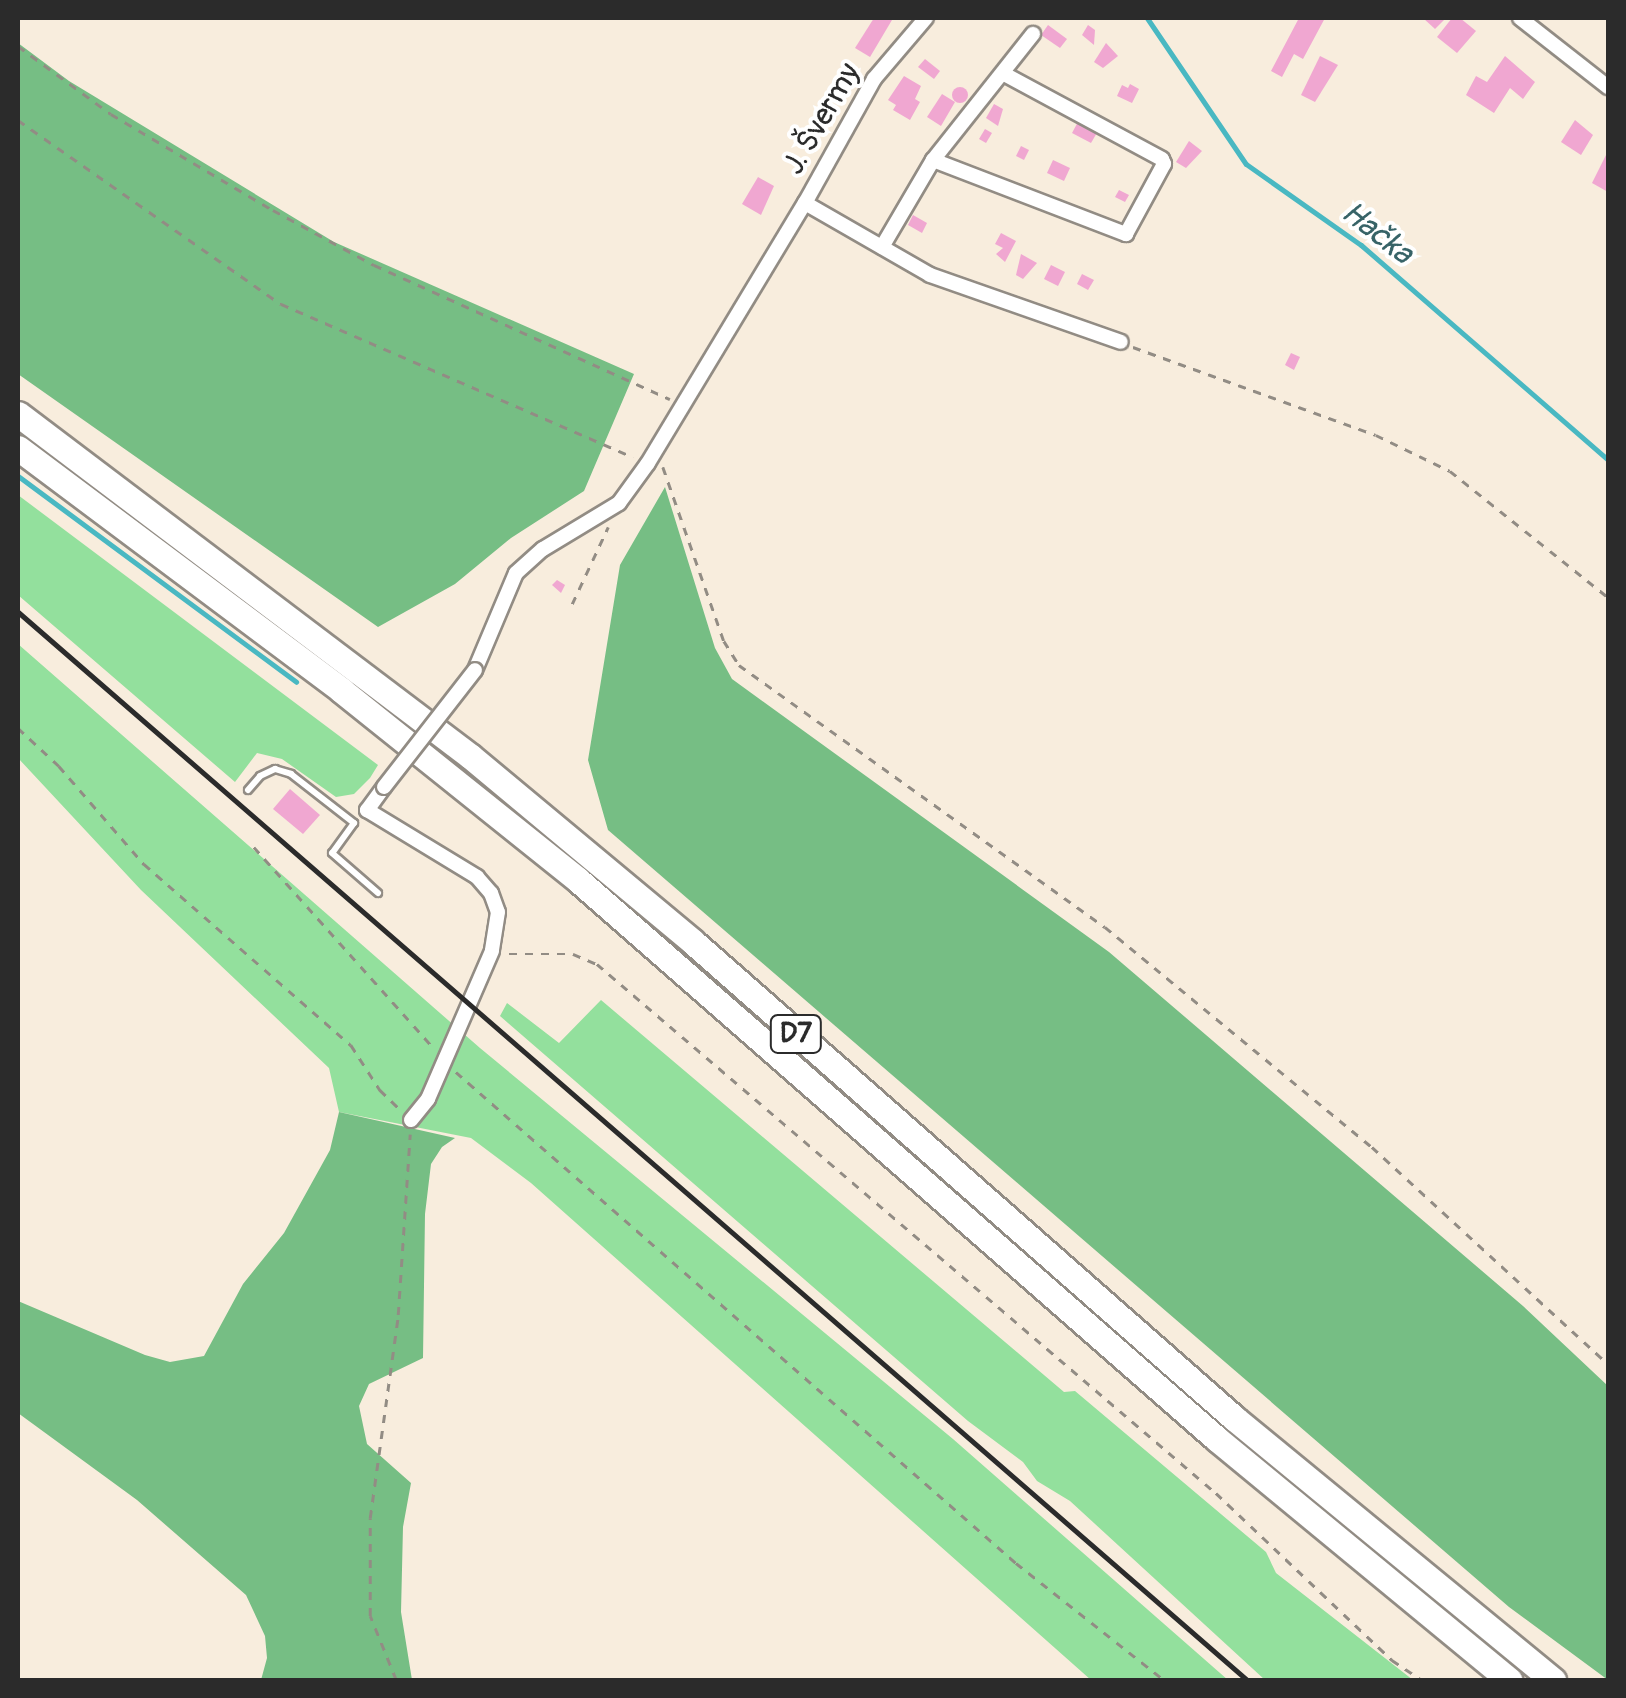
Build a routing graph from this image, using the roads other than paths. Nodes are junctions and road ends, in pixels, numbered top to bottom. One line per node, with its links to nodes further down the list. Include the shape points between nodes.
1 (926, 18): 7 (street, J. Švermy, via 874,79)
2 (1520, 18): 5 (street)
3 (1033, 34): 4 (street)
4 (1004, 74): 6 (street); 6 (street, via 1162,159 1126,234)
5 (1608, 87)
6 (933, 160): 8 (street)
7 (805, 203): 8 (street); 13 (street, J. Švermy, bridge, via 648,463 619,503 542,549 516,573 475,670)
8 (882, 248): 9 (street, via 930,275)
9 (1121, 342)
10 (18, 414): 18 (highway, D7, via 470,756 693,942 1234,1418)
11 (18, 448): 17 (highway, D7, via 341,690 578,880 1217,1439)
12 (248, 790): 14 (lane, via 276,769)
13 (368, 810): 14 (lane); 16 (street, via 477,877 498,912 492,951 428,1099)
14 (354, 823): 15 (lane, via 332,853)
15 (378, 893)
16 (411, 1120)
17 (1509, 1680)
18 (1553, 1680)

